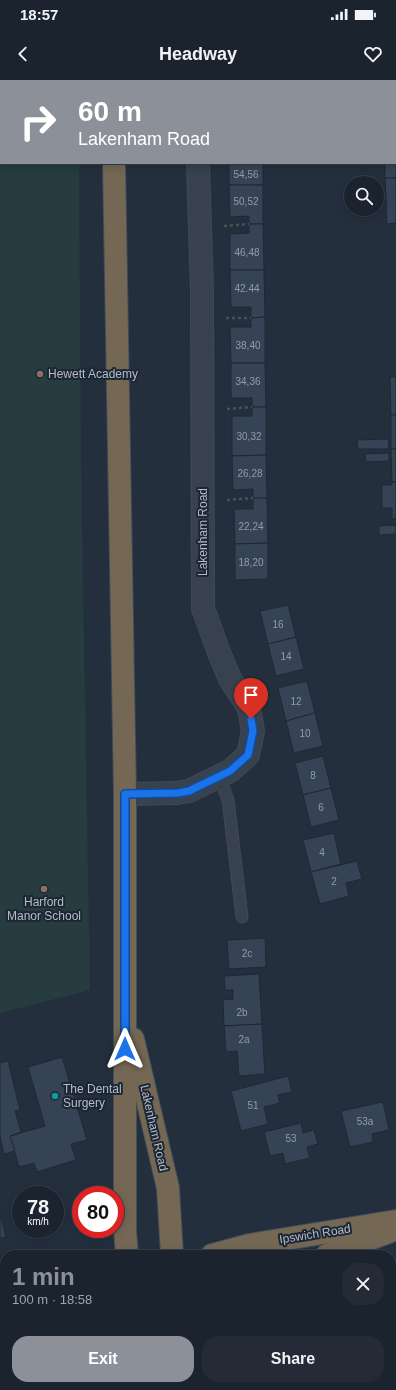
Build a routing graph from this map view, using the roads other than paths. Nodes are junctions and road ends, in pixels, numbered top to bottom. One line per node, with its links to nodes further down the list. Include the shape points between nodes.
1 (114, 164): 4 (highway, Lakenham Road)
2 (198, 164): 3 (street, Lakenham Road, via 202,299 203,608 230,679 249,708 253,731 248,755 230,771)
3 (219, 776): 4 (street, Lakenham Road, via 189,791); 5 (lane, via 228,800)
4 (125, 794): 6 (highway, Lakenham Road)
5 (242, 917)
6 (125, 1003): 9 (highway, Lakenham Road); 10 (highway, Lakenham Road, via 168,1188)
7 (396, 1221): 11 (highway, Ipswich Road)
8 (396, 1230): 12 (highway, Ipswich Road)
9 (127, 1250)
10 (172, 1250)
11 (230, 1250)
12 (341, 1250)

